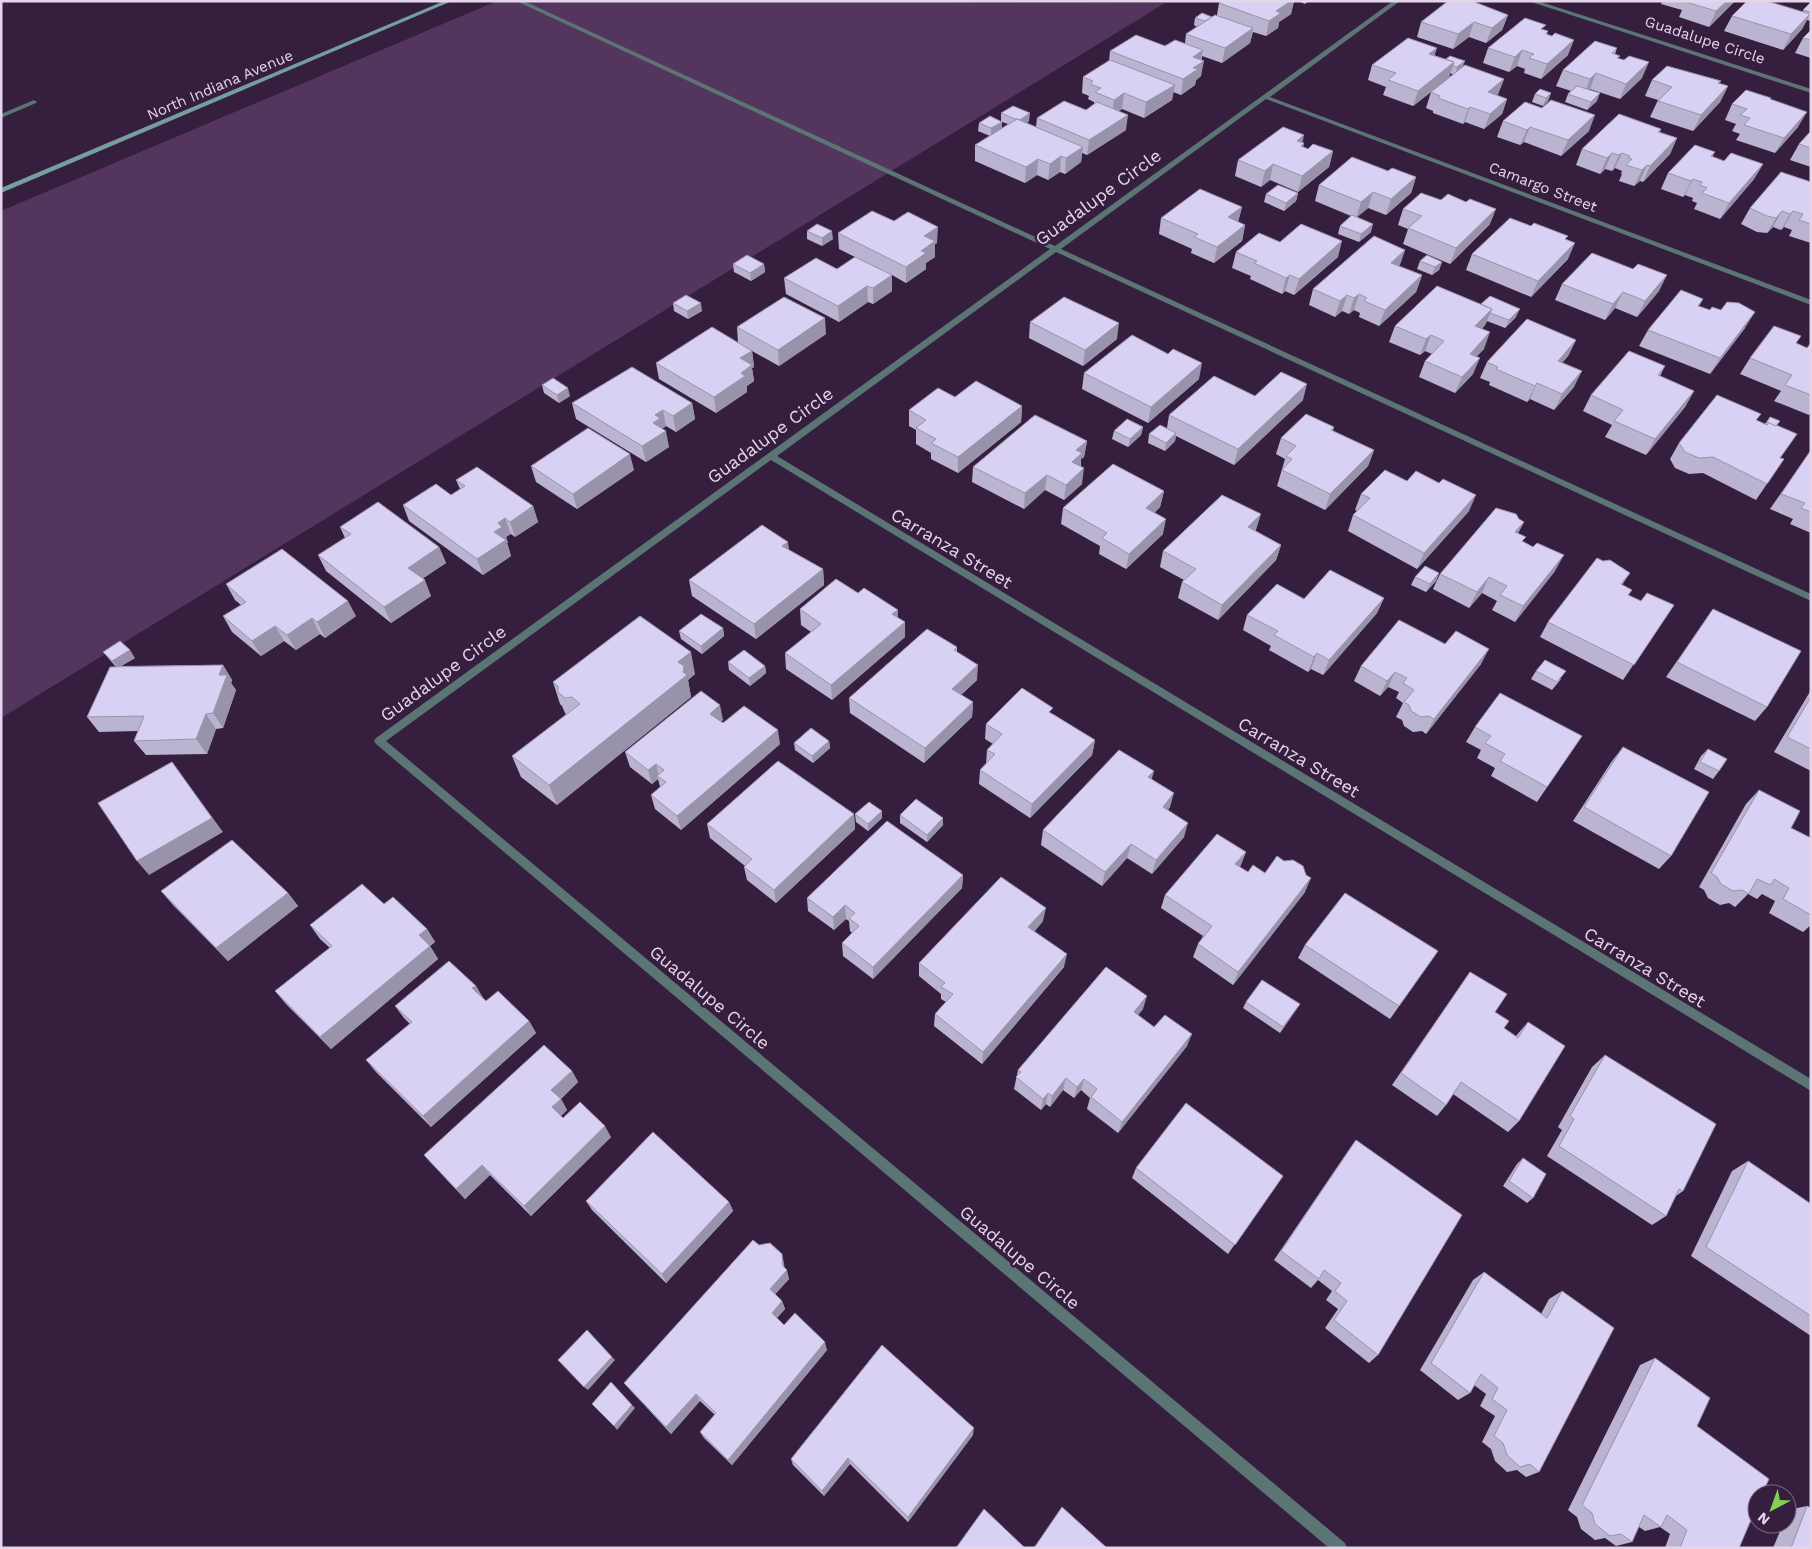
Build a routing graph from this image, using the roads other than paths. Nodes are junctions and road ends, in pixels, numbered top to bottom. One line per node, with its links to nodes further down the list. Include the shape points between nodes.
1 (449, 1): 9 (main road, North Indiana Avenue)
2 (519, 1): 10 (street)
3 (1397, 1): 6 (street, Guadalupe Circle)
4 (1531, 1): 5 (street, Guadalupe Circle)
5 (1811, 91)
6 (1265, 97): 10 (street, Guadalupe Circle); 11 (street, Camargo Street)
7 (34, 102): 8 (street)
8 (1, 116)
9 (1, 191)
10 (1055, 250): 12 (street, Guadalupe Circle); 13 (street)
11 (1811, 303)
12 (770, 456): 14 (street, Carranza Street); 15 (street, Guadalupe Circle, via 379,741)
13 (1811, 598)
14 (1811, 1086)
15 (1340, 1548)

